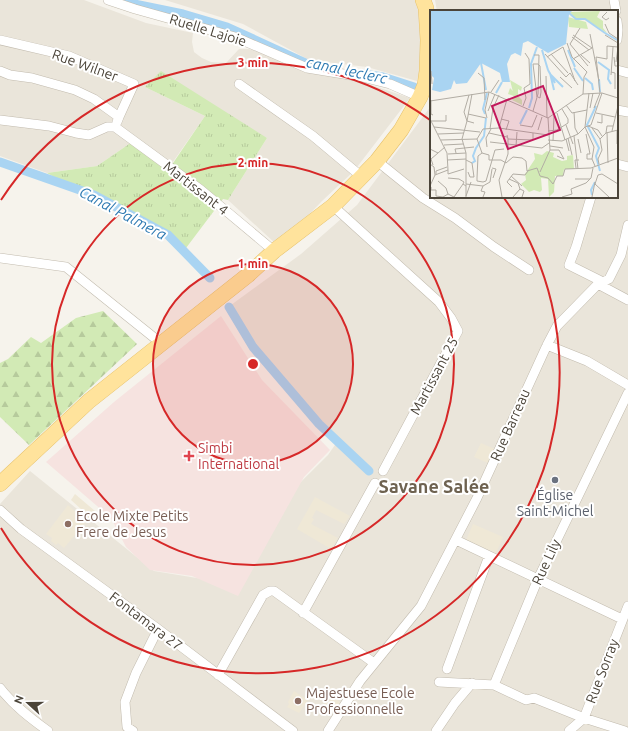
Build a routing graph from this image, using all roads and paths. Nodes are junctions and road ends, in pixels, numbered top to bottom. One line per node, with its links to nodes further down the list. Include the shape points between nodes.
1 (108, 0): 12 (street, Ruelle Lajoie, via 236,37 307,68 362,77)
2 (614, 0): 4 (street)
3 (427, 6): 12 (main road, via 427,71)
4 (616, 10)
5 (618, 25): 6 (street)
6 (628, 32)
7 (0, 40): 15 (street, Rue Wilner, via 69,56 134,84)
8 (618, 70): 10 (street)
9 (0, 71): 15 (street, via 75,90 94,99)
10 (628, 73)
11 (239, 84): 21 (street, via 313,136)
12 (424, 96): 18 (main road)
13 (618, 110): 14 (street)
14 (628, 112)
15 (119, 117): 17 (street)
16 (0, 120): 17 (street, via 89,134 107,127)
17 (115, 127): 25 (street, Martissant 4, via 201,190)
18 (377, 161): 21 (main road); 27 (street, via 423,198)
19 (618, 164): 20 (street)
20 (628, 167)
21 (362, 177): 23 (main road)
22 (591, 198): 28 (street, via 569,265)
23 (333, 206): 25 (main road); 34 (street, Martissant 25, via 440,302 458,331)
24 (628, 225): 28 (street, Rue Barreau, via 621,255 609,279)
25 (274, 251): 30 (main road)
26 (0, 258): 30 (street, via 66,267)
27 (529, 270)
28 (601, 283): 29 (street); 31 (street, Rue Barreau, via 557,326)
29 (628, 300)
30 (162, 344): 36 (main road, via 89,401)
31 (547, 345): 32 (street, via 587,361); 38 (street, Rue Barreau)
32 (628, 385)
33 (628, 393): 40 (street, Rue Lily)
34 (383, 471)
35 (375, 483): 42 (street)
36 (0, 484)
37 (0, 510): 44 (street, Fontamara 27, via 21,529)
38 (456, 540): 39 (street); 45 (street, Rue Barreau, via 421,606)
39 (489, 556): 40 (street); 46 (street)
40 (538, 579): 43 (street); 50 (street, Rue Lily)
41 (628, 606): 43 (street, Rue Sorray)
42 (303, 613): 45 (street); 47 (street, via 274,591 267,592)
43 (622, 619): 52 (street, Rue Sorray)
44 (158, 629): 47 (street, Fontamara 27); 54 (street, via 125,702 127,727)
45 (374, 662): 56 (street, Rue Barreau)
46 (447, 669)
47 (218, 675): 55 (street, Fontamara 27)
48 (439, 682): 49 (street)
49 (472, 683): 50 (street); 57 (street)
50 (494, 684): 52 (street, via 526,700 534,698)
51 (0, 688): 53 (street)
52 (584, 718): 58 (street, Rue Sorray); 59 (street)
53 (48, 731)
54 (133, 731)
55 (293, 731)
56 (328, 731)
57 (436, 731)
58 (569, 731)
59 (625, 731)

